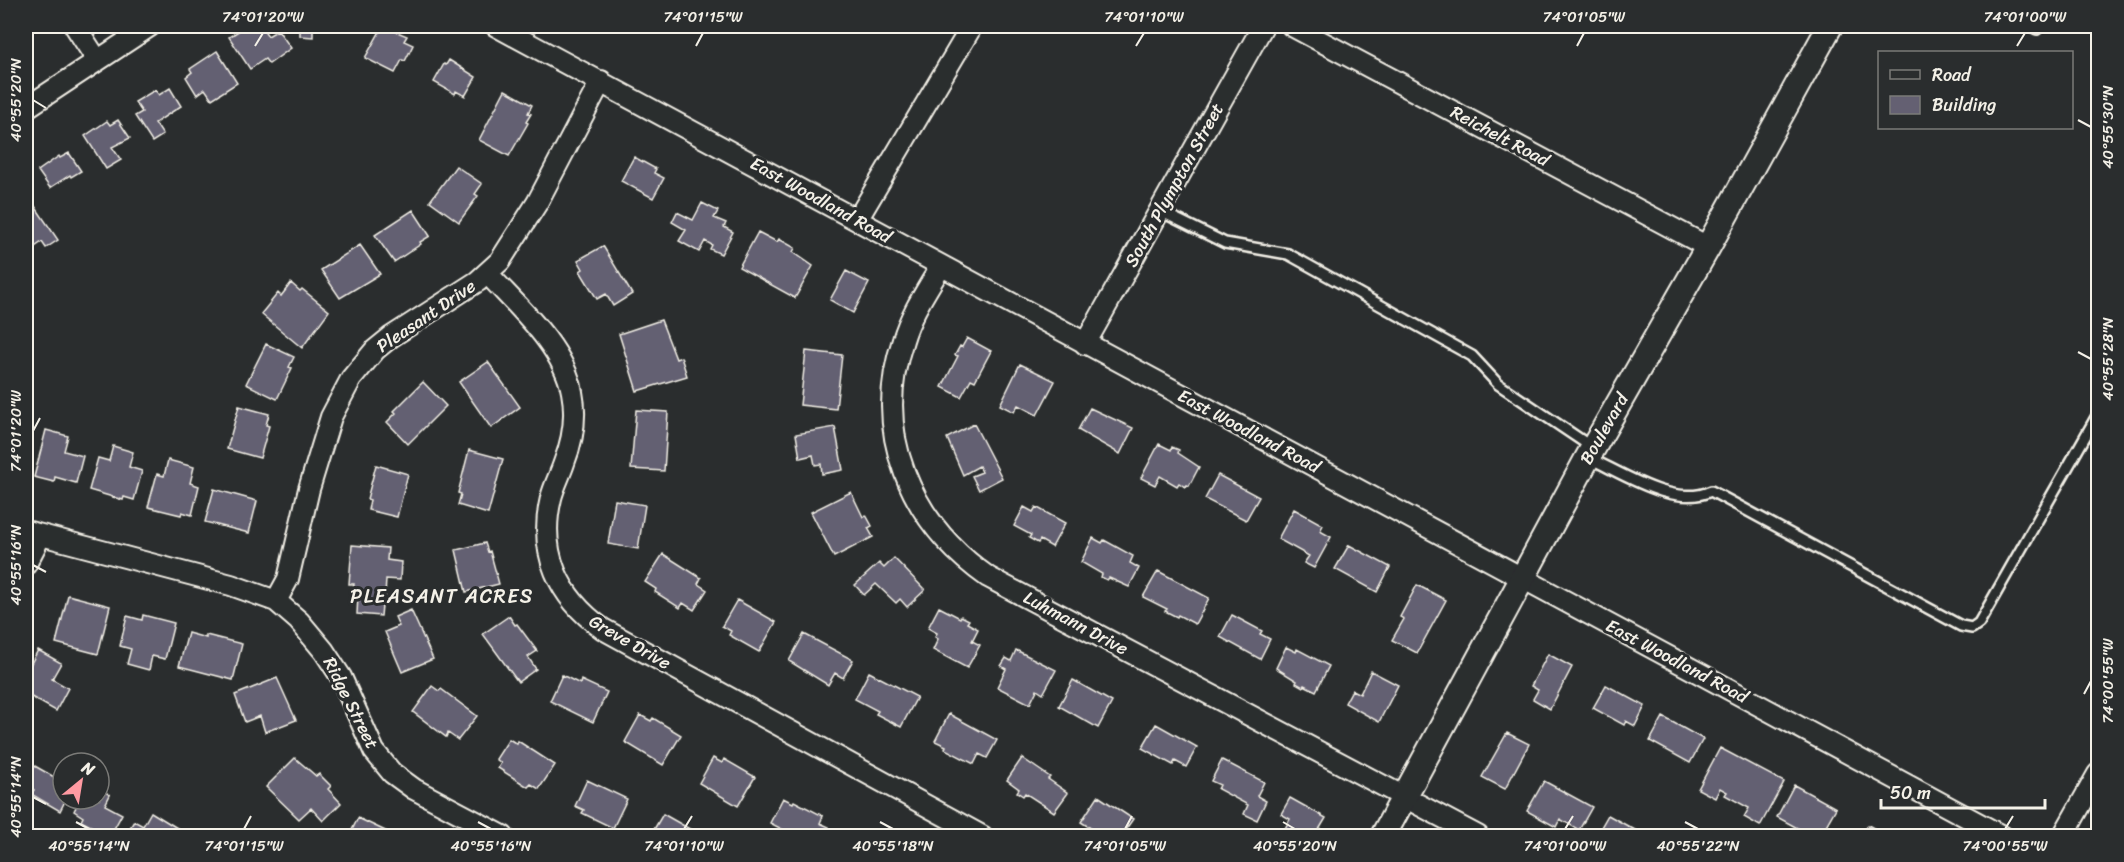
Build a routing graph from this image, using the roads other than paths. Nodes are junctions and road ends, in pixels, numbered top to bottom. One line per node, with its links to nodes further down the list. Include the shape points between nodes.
1 (75, 26): 8 (street)
2 (150, 26): 8 (street)
3 (496, 26): 9 (street, East Woodland Road)
4 (972, 26): 12 (street)
5 (1263, 26): 11 (street, South Plympton Street)
6 (1292, 26): 13 (street, Reichelt Road)
7 (1830, 26): 13 (street, Boulevard)
8 (97, 60): 10 (street)
9 (601, 81): 12 (street, East Woodland Road); 15 (street, Pleasant Drive, via 537,203 511,246)
10 (26, 108)
11 (1160, 211): 16 (street, South Plympton Street); 18 (lane, via 1225,243 1288,254 1472,356 1498,384)
12 (857, 220): 14 (street, East Woodland Road)
13 (1708, 247): 18 (street, Boulevard)
14 (941, 266): 16 (street, East Woodland Road); 24 (street, Luhmann Drive, via 903,338 893,406 895,441 911,492 943,538 966,562 988,577)
15 (488, 274): 22 (street, Pleasant Drive, via 391,337 363,362 351,379 331,417 288,579); 26 (street, Greve Drive, via 539,330 556,354 572,391 575,422 552,497 547,528 549,554 570,599 603,629)
16 (1085, 344): 21 (street, East Woodland Road)
17 (2098, 414): 18 (lane, via 1979,623 1972,628 1961,626 1711,491 1672,495)
18 (1590, 453): 21 (street, Boulevard)
19 (33, 533): 20 (street); 22 (street, Ridge Street, via 231,585)
20 (26, 564)
21 (1523, 578): 24 (street, Boulevard); 29 (street, East Woodland Road)
22 (276, 601): 25 (street, Ridge Street, via 324,651 374,752 392,773)
23 (2098, 774): 30 (street)
24 (1405, 796): 27 (street, Boulevard); 28 (street, Luhmann Drive)
25 (503, 837)
26 (982, 837)
27 (1383, 837)
28 (1478, 837)
29 (2002, 837)
30 (2062, 837)

